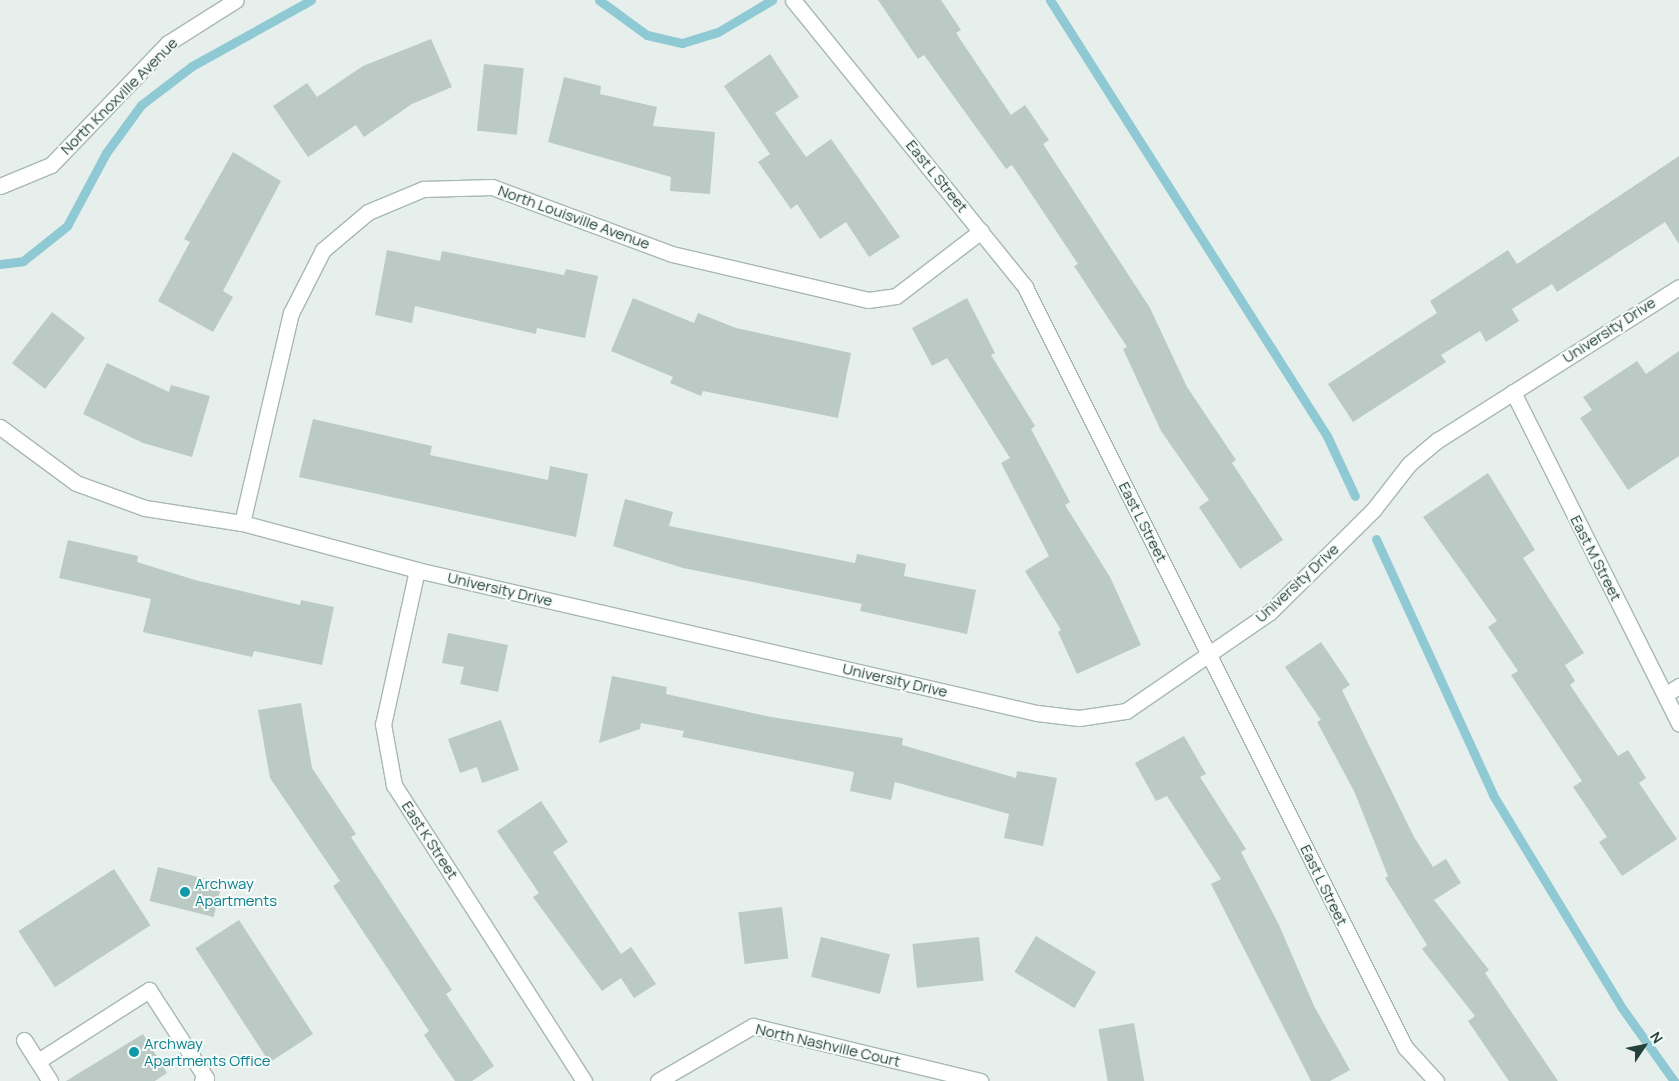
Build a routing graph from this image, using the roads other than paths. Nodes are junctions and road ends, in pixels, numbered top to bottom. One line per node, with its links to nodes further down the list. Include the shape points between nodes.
1 (236, 0): 3 (street, North Knoxville Avenue, via 168,42 51,165)
2 (794, 1): 4 (street, East L Street)
3 (0, 186)
4 (982, 231): 8 (street, North Louisville Avenue, via 896,296 868,300 672,254 492,187 423,189 368,212 323,250 290,313); 10 (street, East L Street, via 1025,286)
5 (1679, 287): 6 (street, University Drive)
6 (1513, 392): 10 (street, University Drive, via 1438,440 1409,464 1374,509 1270,612); 12 (street, East M Street)
7 (2, 433): 8 (street, University Drive, via 76,483 145,508)
8 (242, 523): 9 (street, University Drive)
9 (417, 570): 10 (street, University Drive, via 1037,713 1079,718 1126,712); 18 (street, East K Street, via 383,724 394,785)
10 (1209, 654): 21 (street, East L Street, via 1405,1047)
11 (1679, 686): 12 (street)
12 (1665, 695): 13 (street, East M Street)
13 (1679, 724)
14 (24, 1040): 15 (street)
15 (38, 1061): 16 (street); 17 (street, via 149,990 206,1078)
16 (50, 1081)
17 (202, 1081)
18 (584, 1081)
19 (658, 1081): 20 (street, North Nashville Court, via 752,1026)
20 (980, 1081)
21 (1436, 1081)

